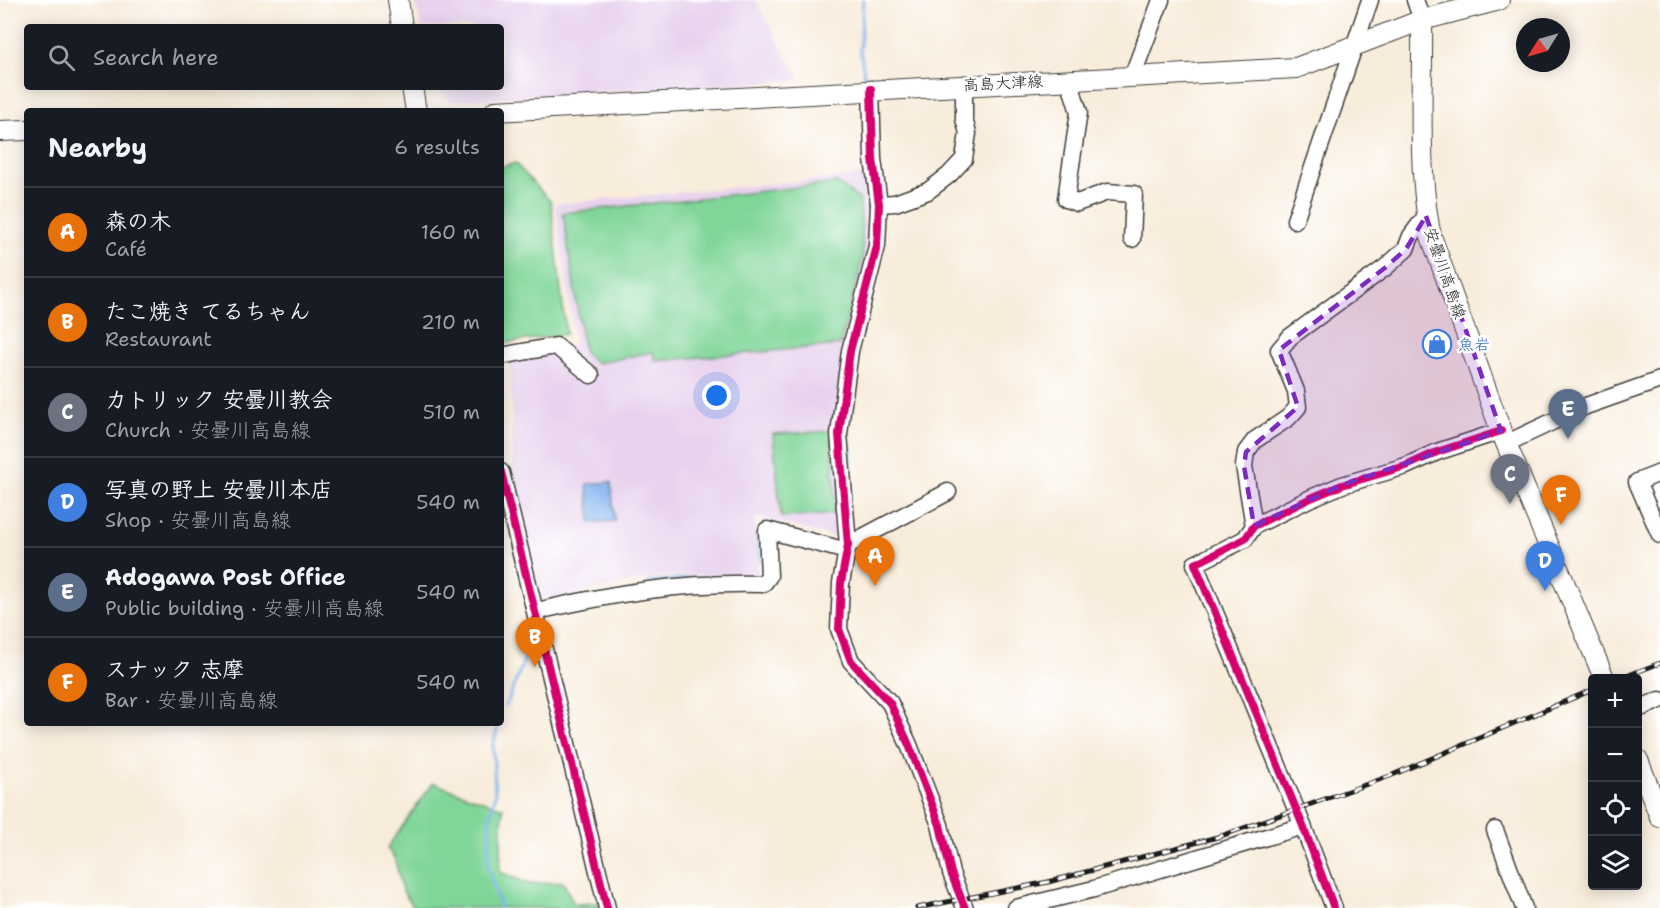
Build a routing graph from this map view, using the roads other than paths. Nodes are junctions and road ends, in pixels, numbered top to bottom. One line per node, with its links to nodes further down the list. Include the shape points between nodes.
1 (398, 0): 7 (main road)
2 (1161, 0): 9 (street)
3 (1370, 0): 8 (street)
4 (1415, 0): 6 (street)
5 (1488, 1): 6 (main road, 高島大津線)
6 (1422, 20): 8 (main road, 高島大津線); 19 (main road, 安曇川高島線)
7 (402, 24)
8 (1355, 45): 9 (main road, 高島大津線, via 1296,68); 20 (street)
9 (1132, 77): 10 (main road, 高島大津線)
10 (1069, 80): 11 (main road, 高島大津線); 21 (street, via 1079,112 1066,199 1077,203 1107,192 1134,194)
11 (964, 84): 12 (main road, 高島大津線); 18 (street, via 968,133 964,159 928,191 895,203)
12 (871, 89): 15 (main road, 高島大津線); 18 (street)
13 (412, 90): 14 (main road)
14 (416, 108)
15 (504, 110)
16 (24, 130): 17 (main road)
17 (0, 131)
18 (879, 204): 31 (street, via 877,246 850,351 839,434)
19 (1426, 216): 25 (main road, 安曇川高島線); 29 (street, via 1406,249 1290,337 1279,350 1296,391 1298,407 1255,440 1246,452 1244,466)
20 (1295, 220)
21 (1132, 239)
22 (504, 355): 23 (street, via 556,346)
23 (591, 375)
24 (1660, 380): 25 (street)
25 (1504, 437): 29 (street, via 1437,452 1406,466 1342,485); 33 (main road, 安曇川高島線)
26 (1660, 474): 30 (street, via 1637,482)
27 (504, 484): 32 (street)
28 (948, 492): 31 (street)
29 (1254, 526): 38 (street, via 1245,539 1195,564)
30 (1660, 535)
31 (848, 548): 32 (street, via 766,530 769,576 763,584 707,583 643,589); 41 (street, via 838,614 844,646 851,661 890,703 940,825 951,873)
32 (537, 611): 40 (street)
33 (1602, 674)
34 (1660, 700): 35 (street)
35 (1642, 707)
36 (1642, 770): 37 (main road)
37 (1660, 817)
38 (1303, 826): 42 (street, via 1094,889); 43 (street)
39 (1495, 830): 44 (street)
40 (607, 908)
41 (965, 908)
42 (1016, 908)
43 (1334, 908)
44 (1524, 908)

